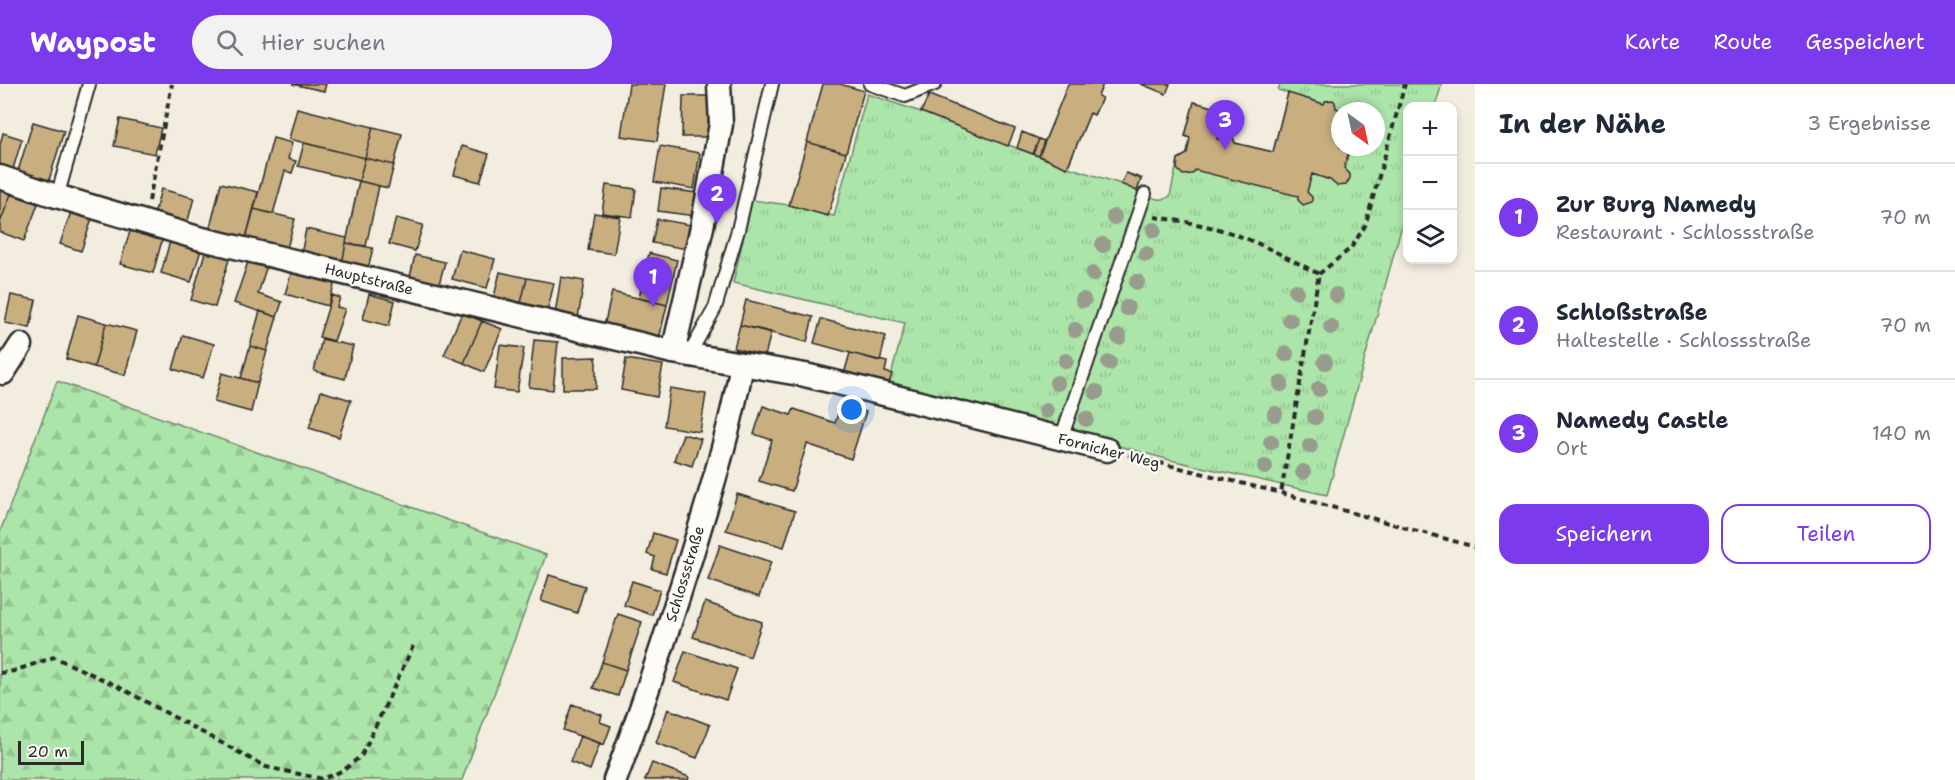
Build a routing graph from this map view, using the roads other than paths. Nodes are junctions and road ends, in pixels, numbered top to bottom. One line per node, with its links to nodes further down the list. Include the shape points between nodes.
1 (89, 84): 8 (lane)
2 (719, 84): 10 (street, via 721,124)
3 (772, 84): 10 (lane, via 738,230 715,308)
4 (870, 84): 5 (lane, via 905,96)
5 (935, 84)
6 (0, 177): 8 (street, Hauptstraße)
7 (1145, 194): 13 (lane)
8 (57, 197): 10 (street, Hauptstraße, via 145,224)
9 (21, 345): 12 (street)
10 (681, 354): 11 (street, Hauptstraße)
11 (742, 364): 13 (street, Fornicher Weg, via 804,375); 15 (street, Schlossstraße, via 712,490)
12 (0, 372)
13 (1061, 439): 14 (street, Fornicher Weg)
14 (1107, 450)
15 (615, 780)

